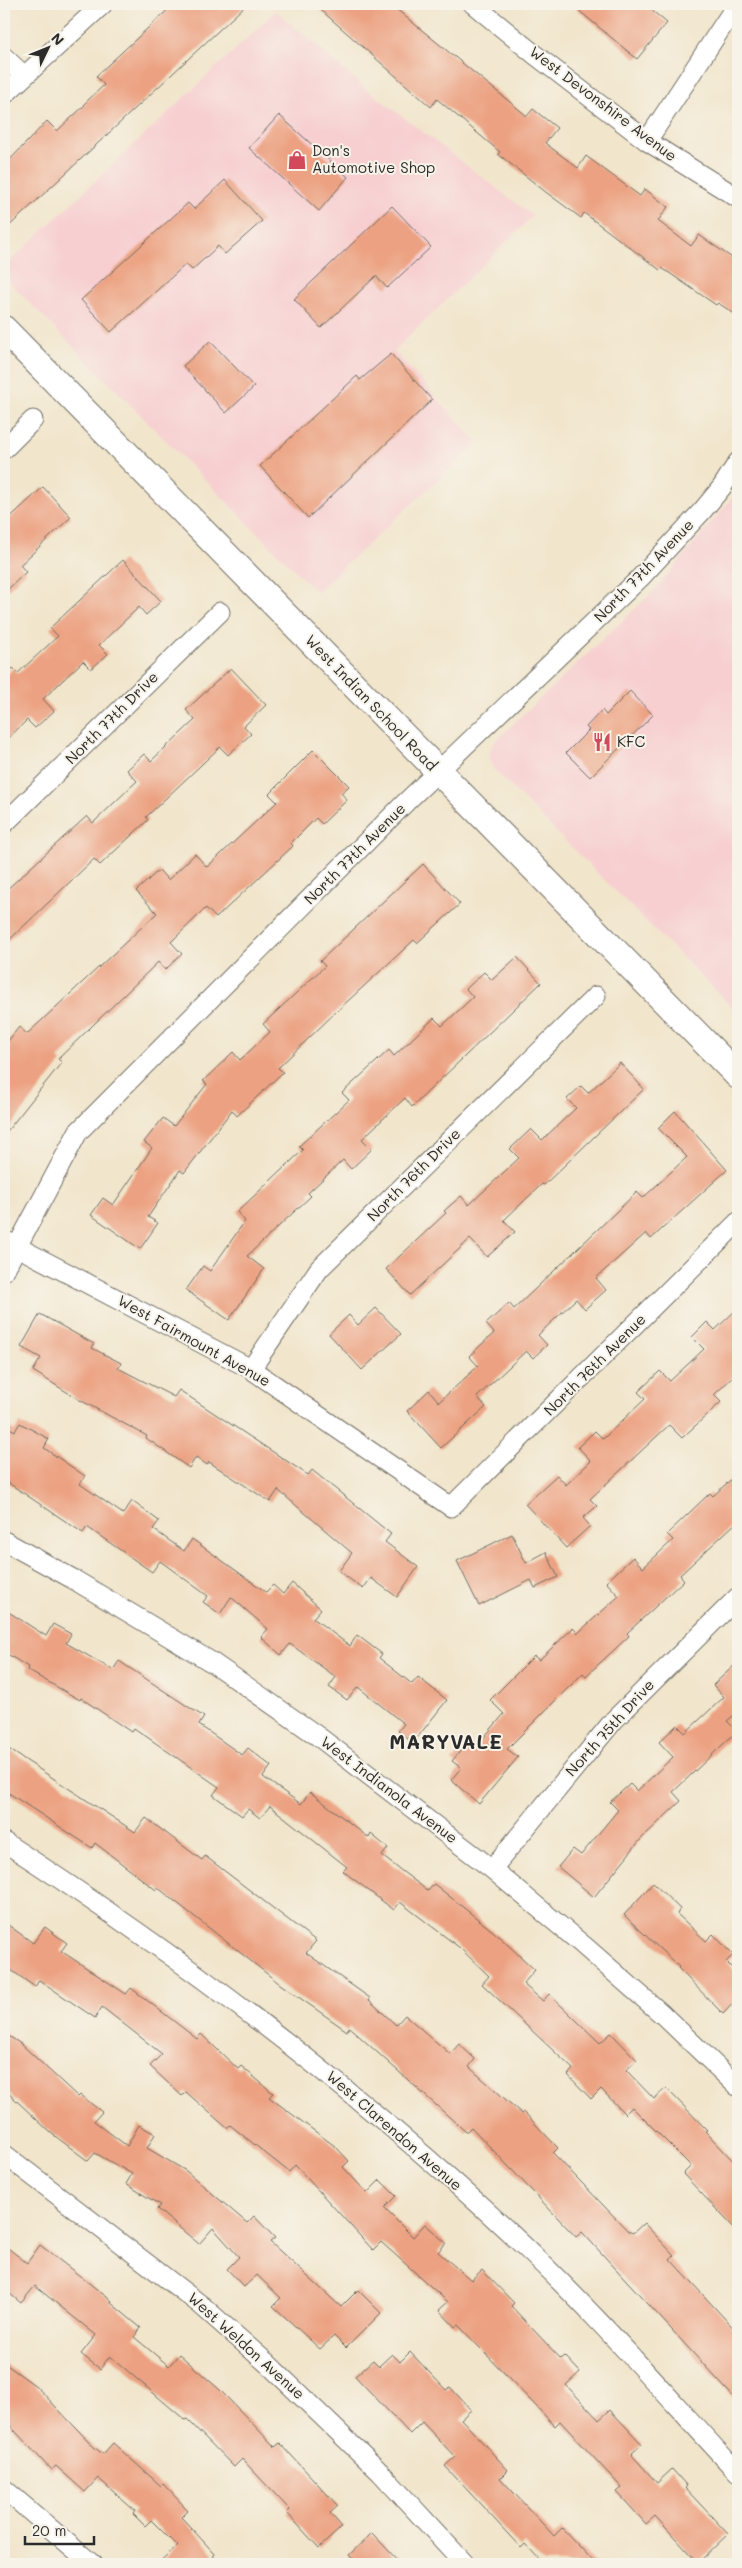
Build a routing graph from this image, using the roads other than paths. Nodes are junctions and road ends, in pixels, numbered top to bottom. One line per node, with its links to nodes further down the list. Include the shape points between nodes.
1 (102, 4): 5 (street)
2 (473, 4): 7 (street, West Devonshire Avenue)
3 (736, 4): 7 (street)
4 (4, 57): 5 (street)
5 (24, 76): 6 (street)
6 (4, 95)
7 (647, 141): 8 (street, West Devonshire Avenue)
8 (738, 198)
9 (4, 329): 14 (main road, West Indian School Road)
10 (33, 420): 11 (street)
11 (4, 450)
12 (738, 462): 14 (street, North 77th Avenue, via 709,502 640,578)
13 (220, 612): 15 (street, North 77th Drive)
14 (439, 772): 17 (main road, West Indian School Road); 19 (street, North 77th Avenue, via 78,1132)
15 (4, 824)
16 (596, 996): 21 (street, North 76th Drive, via 319,1269)
17 (738, 1076)
18 (738, 1222): 22 (street, North 76th Avenue)
19 (10, 1243): 20 (street, North 77th Avenue); 21 (street, West Fairmount Avenue)
20 (4, 1271)
21 (251, 1369): 22 (street, West Fairmount Avenue)
22 (451, 1507)
23 (4, 1542): 26 (street, West Indianola Avenue, via 73,1579 214,1664 319,1737)
24 (738, 1597): 26 (street, North 75th Drive, via 614,1720)
25 (4, 1842): 29 (street, West Clarendon Avenue, via 101,1905 234,2000 422,2153 511,2234)
26 (492, 1869): 27 (street, West Indianola Avenue, via 663,2015)
27 (738, 2087)
28 (4, 2154): 32 (street, West Weldon Avenue, via 201,2305 268,2364 381,2473)
29 (738, 2472)
30 (4, 2489): 31 (street)
31 (92, 2564)
32 (465, 2564)

